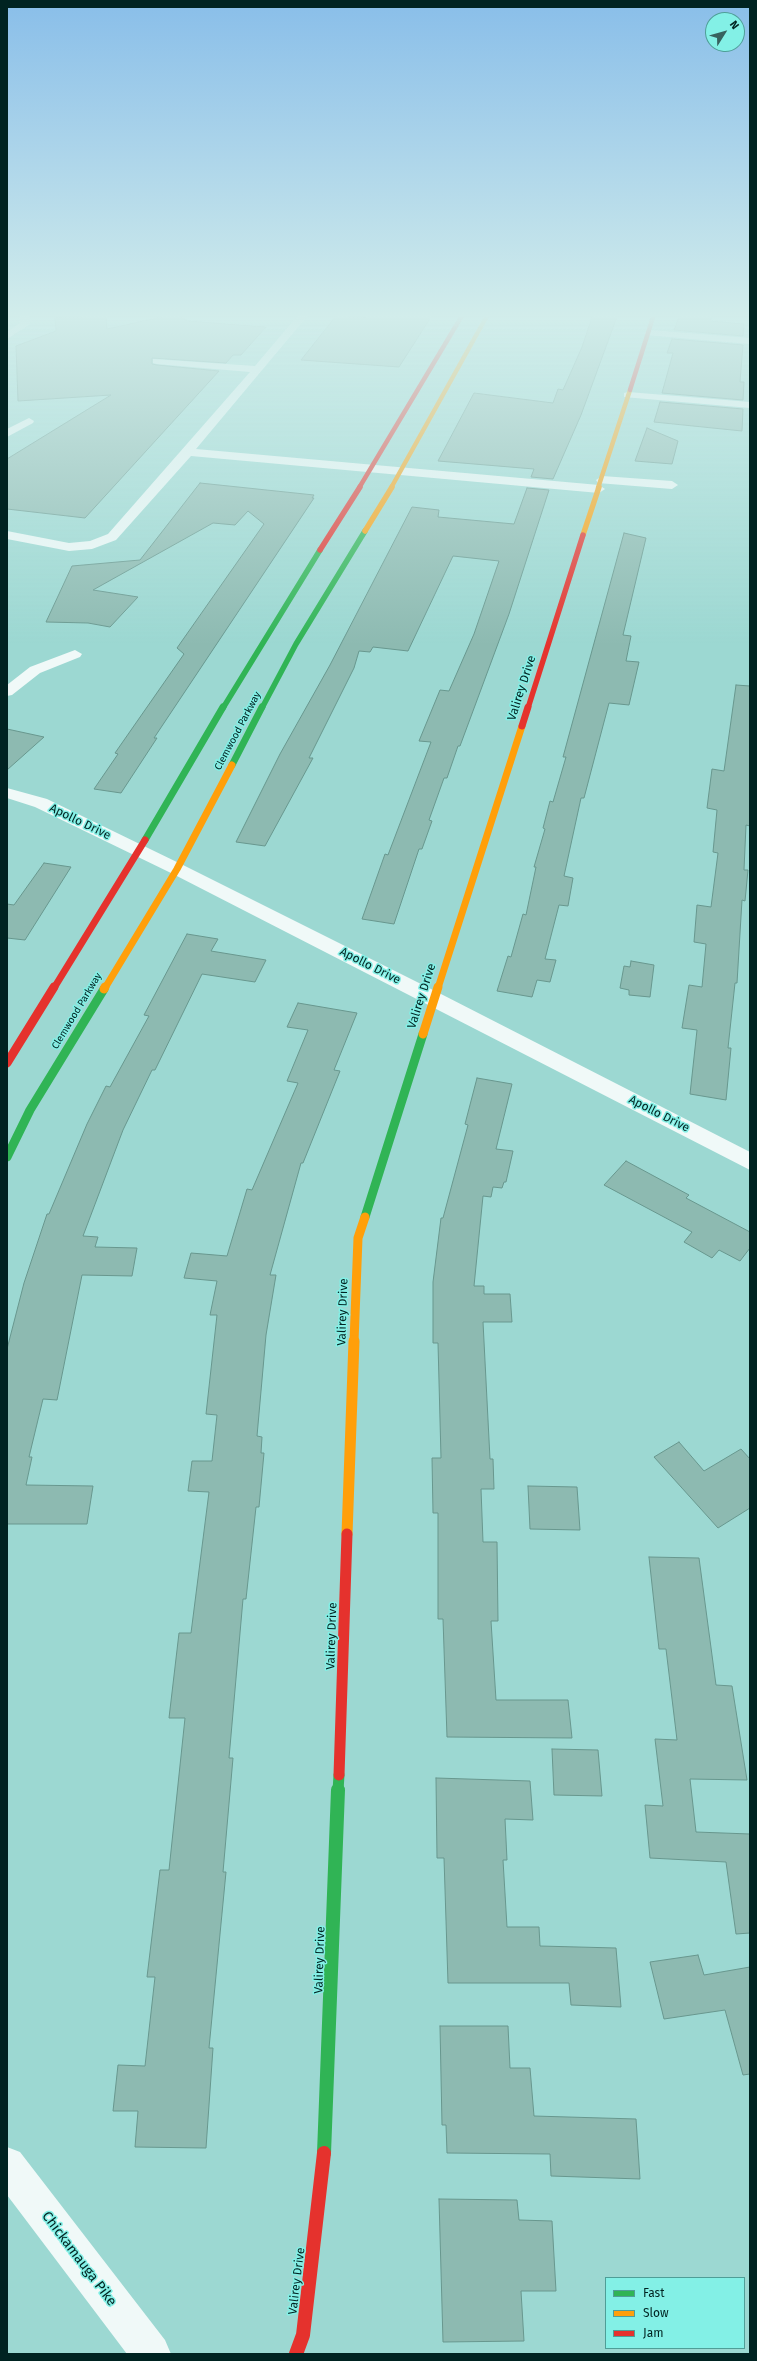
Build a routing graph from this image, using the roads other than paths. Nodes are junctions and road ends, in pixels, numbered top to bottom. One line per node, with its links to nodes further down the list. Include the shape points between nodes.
1 (24, 424): 6 (street)
2 (211, 424): 7 (street)
3 (398, 424): 8 (street, Clemwood Parkway)
4 (428, 424): 9 (street, Clemwood Parkway)
5 (619, 424): 10 (street, Valirey Drive)
6 (7, 434)
7 (188, 452): 8 (street); 12 (street, via 108,540 92,545 69,547)
8 (371, 469): 9 (street); 16 (street, Clemwood Parkway, via 264,640)
9 (402, 472): 10 (street); 17 (street, Clemwood Parkway, via 296,644)
10 (600, 484): 11 (street); 18 (street, Valirey Drive)
11 (672, 486)
12 (7, 535)
13 (75, 654): 14 (street, via 35,670)
14 (7, 692)
15 (7, 793): 16 (street, Apollo Drive, via 41,803)
16 (139, 851): 17 (street, Apollo Drive); 19 (street, Clemwood Parkway)
17 (177, 869): 18 (street, Apollo Drive); 20 (street, Clemwood Parkway, via 30,1110)
18 (434, 998): 21 (street, Apollo Drive); 24 (street, Valirey Drive, via 358,1238 325,2148 303,2335)
19 (7, 1063)
20 (7, 1157)
21 (750, 1162)
22 (7, 2165): 23 (street, Chickamauga Pike)
23 (151, 2354)
24 (296, 2354)

